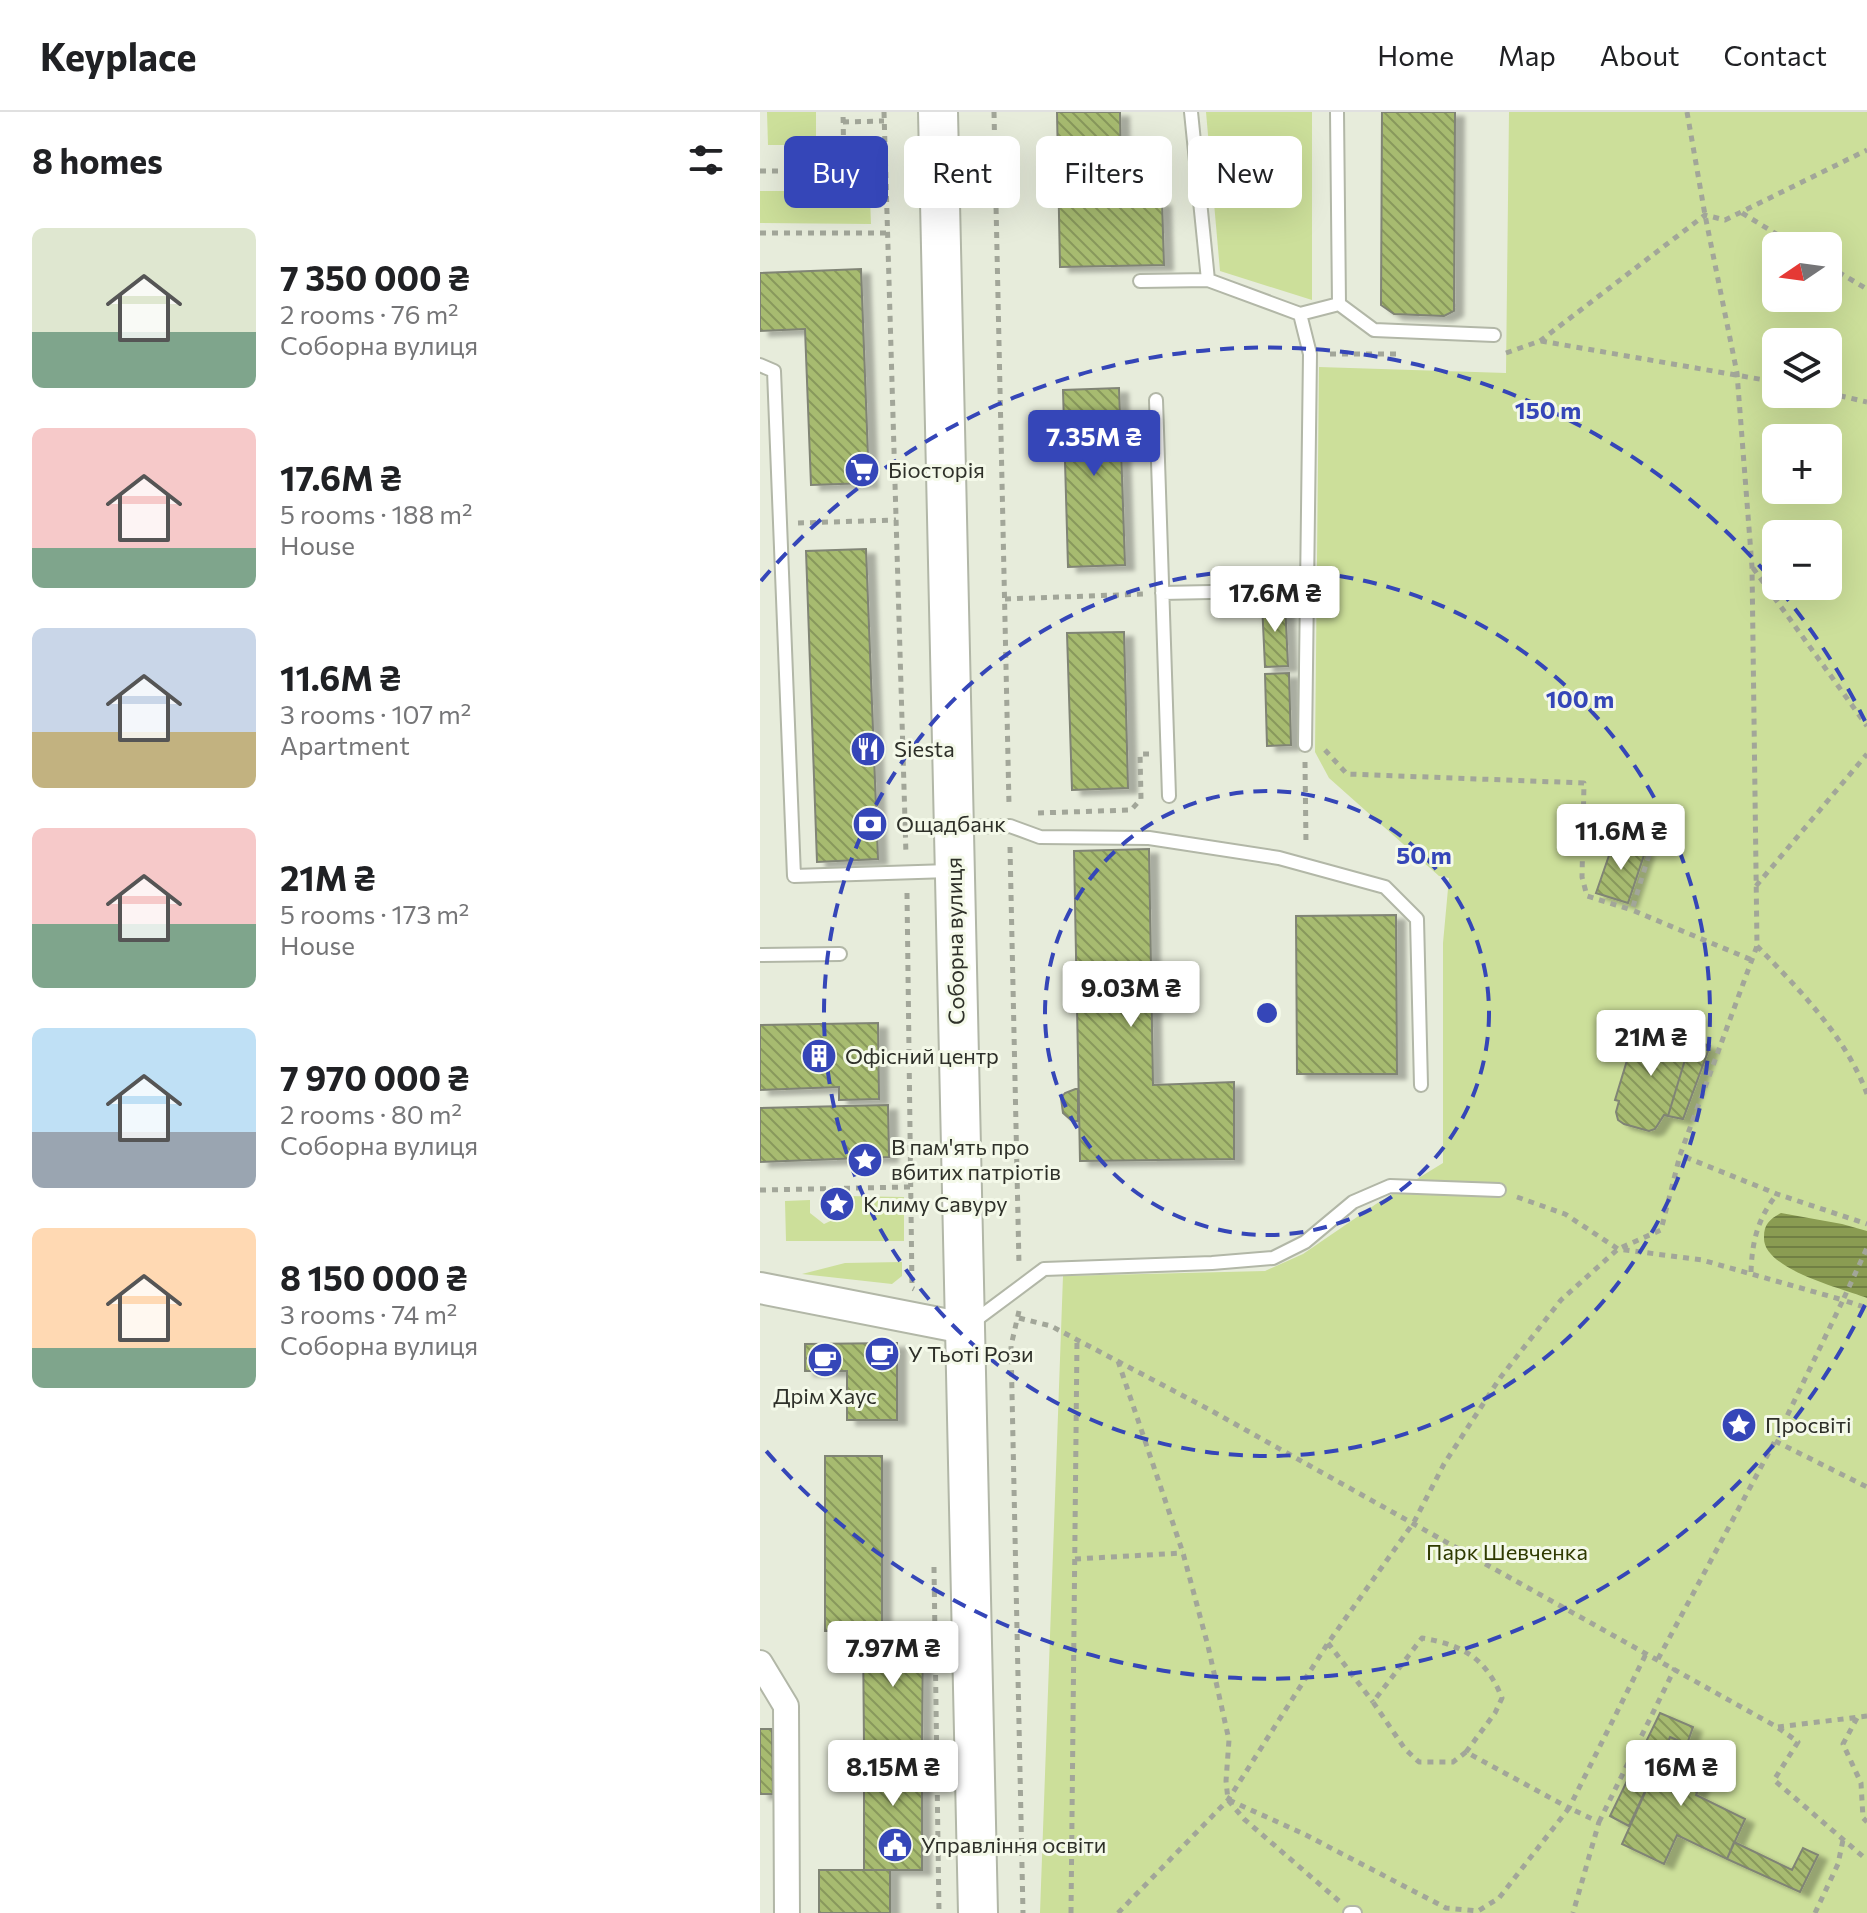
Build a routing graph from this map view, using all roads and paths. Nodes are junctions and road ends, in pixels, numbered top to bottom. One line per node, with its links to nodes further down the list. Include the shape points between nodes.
1 (843, 112): 9 (path)
2 (884, 112): 8 (path)
3 (938, 112): 43 (main road, Соборна вулиця)
4 (994, 112): 35 (path)
5 (1191, 112): 18 (lane)
6 (1337, 112): 21 (lane)
7 (1687, 112): 13 (path)
8 (884, 121): 9 (path); 16 (path)
9 (843, 122): 11 (path, via 844,171)
10 (1867, 150): 12 (path)
11 (760, 171)
12 (1741, 213): 13 (path, via 1725,220); 14 (path)
13 (1705, 215): 25 (path); 25 (path, via 1540,341)
14 (1773, 232)
15 (760, 233): 16 (path)
16 (887, 233): 30 (path)
17 (1842, 274): 20 (path)
18 (1208, 280): 19 (lane); 22 (lane)
19 (1140, 281)
20 (1867, 289)
21 (1339, 304): 22 (lane); 23 (lane, via 1374,330)
22 (1300, 314): 33 (lane, via 1310,354)
23 (1494, 335)
24 (760, 365): 31 (lane, via 774,371)
25 (1737, 373): 26 (path); 32 (path)
26 (1762, 379)
27 (1842, 396): 29 (path)
28 (1156, 400): 34 (lane)
29 (1867, 402)
30 (896, 520): 31 (path); 47 (path)
31 (781, 523): 47 (lane, via 794,876)
32 (1752, 567): 36 (path); 48 (path)
33 (1307, 590): 34 (lane); 38 (lane)
34 (1162, 593): 35 (path); 41 (lane)
35 (1005, 599): 42 (path)
36 (1867, 726)
37 (1325, 738): 49 (path, via 1325,753 1347,774 1584,783 1582,877 1587,896)
38 (1305, 745): 44 (path)
39 (1140, 754): 42 (path, via 1141,799 1131,810)
40 (1867, 754): 48 (path)
41 (1169, 796)
42 (1009, 820): 43 (lane); 54 (lane, via 1040,837 1149,838 1279,858 1385,887 1417,919); 66 (path)
43 (952, 827): 46 (main road, Соборна вулиця)
44 (1305, 831)
45 (1656, 832): 49 (path)
46 (953, 870): 47 (lane); 71 (main road, Соборна вулиця)
47 (907, 871): 57 (path)
48 (1755, 886): 50 (path)
49 (1632, 910): 53 (path)
50 (1757, 946): 53 (path); 55 (path, via 1821,1018)
51 (840, 954): 52 (lane)
52 (760, 955)
53 (1752, 960): 56 (path)
54 (1421, 1085)
55 (1867, 1094)
56 (1680, 1155): 60 (path); 63 (path, via 1661,1230)
57 (910, 1187): 58 (path); 67 (path, via 912,1288)
58 (760, 1190)
59 (1499, 1190): 63 (path, via 1565,1214); 66 (lane, via 1390,1186 1353,1202 1305,1242 1273,1258 1044,1269)
60 (1777, 1194): 61 (path); 64 (path, via 1756,1228)
61 (1867, 1224)
62 (1867, 1248): 68 (path)
63 (1618, 1249): 64 (path); 76 (path, via 1561,1300 1500,1378)
64 (1751, 1272): 68 (path)
65 (760, 1288): 71 (street)
66 (1019, 1288): 70 (path); 71 (lane)
67 (926, 1294)
68 (1843, 1300): 69 (path); 74 (path)
69 (1867, 1308)
70 (1019, 1318): 72 (path); 98 (path, via 1011,1346)
71 (964, 1328): 97 (main road, Соборна вулиця)
72 (1077, 1340): 73 (path); 78 (path)
73 (1118, 1361): 76 (path); 77 (path)
74 (1775, 1441): 75 (path); 81 (path)
75 (1867, 1487)
76 (1414, 1522): 79 (path); 80 (path)
77 (1183, 1553): 78 (path); 89 (path, via 1229,1740)
78 (1075, 1559): 99 (path)
79 (1328, 1643): 84 (path); 89 (path)
80 (1647, 1652): 81 (path); 90 (path)
81 (1658, 1659): 83 (path)
82 (760, 1663): 96 (street, via 786,1706)
83 (1675, 1668): 87 (path); 91 (path)
84 (1373, 1702): 88 (path, via 1419,1762 1453,1762); 88 (path, via 1422,1638 1473,1655 1502,1698)
85 (1867, 1716): 86 (path)
86 (1857, 1718): 87 (path); 92 (path, via 1843,1744 1861,1783)
87 (1777, 1727): 93 (path, via 1798,1742 1774,1780)
88 (1466, 1752): 90 (path)
89 (1228, 1800): 90 (path, via 1446,1908 1478,1911 1499,1898); 95 (path); 100 (path)
90 (1569, 1808): 91 (path)
91 (1599, 1822): 101 (path)
92 (1867, 1822)
93 (1843, 1839): 94 (path); 102 (path, via 1838,1864)
94 (1867, 1860)
95 (1339, 1901)
96 (787, 1913)
97 (978, 1913)
98 (1023, 1913)
99 (1071, 1913)
100 (1118, 1913)
101 (1573, 1913)
102 (1815, 1913)

